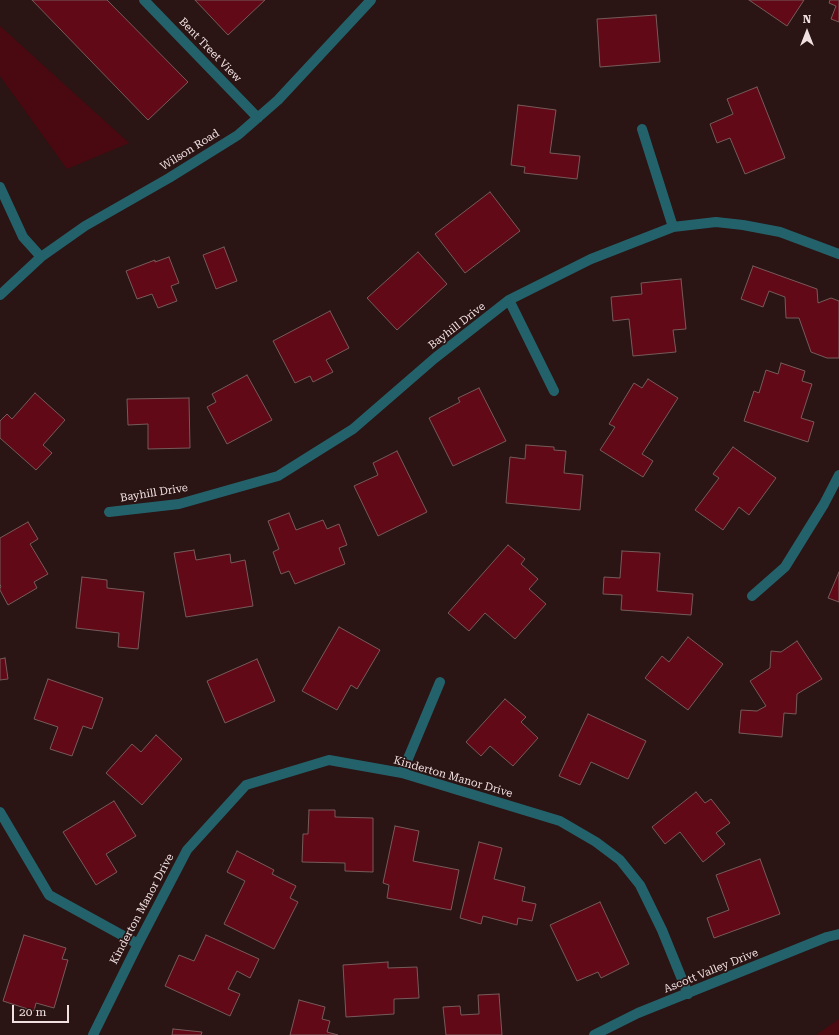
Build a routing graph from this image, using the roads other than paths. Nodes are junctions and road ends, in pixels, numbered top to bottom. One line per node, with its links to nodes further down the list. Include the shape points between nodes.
1 (371, 0): 3 (street, Wilson Road)
2 (149, 2): 3 (street, Bent Treet View)
3 (258, 118): 8 (street, Wilson Road, via 238,135 85,226)
4 (642, 129): 6 (street)
5 (0, 187): 8 (street, via 23,237)
6 (673, 227): 7 (street, Bayhill Drive, via 716,222 743,224 780,232); 10 (street, Bayhill Drive, via 591,259)
7 (839, 254)
8 (40, 257): 9 (street, Wilson Road)
9 (0, 295)
10 (509, 300): 11 (street); 13 (street, Bayhill Drive, via 435,358 352,429 278,476 180,504)
11 (554, 391)
12 (839, 475): 14 (street, via 785,567)
13 (109, 512)
14 (752, 596)
15 (440, 682): 16 (street)
16 (402, 773): 19 (street, Kinderton Manor Drive, via 329,760 246,785 187,850); 20 (street, Kinderton Manor Drive, via 560,821 596,842 620,860 640,885)
17 (0, 812): 19 (street, via 49,895)
18 (839, 934): 20 (street, Ascott Valley Drive)
19 (138, 944): 21 (street, Kinderton Manor Drive)
20 (688, 994): 22 (street, Ascott Valley Drive, via 638,1013)
21 (93, 1035)
22 (594, 1035)

